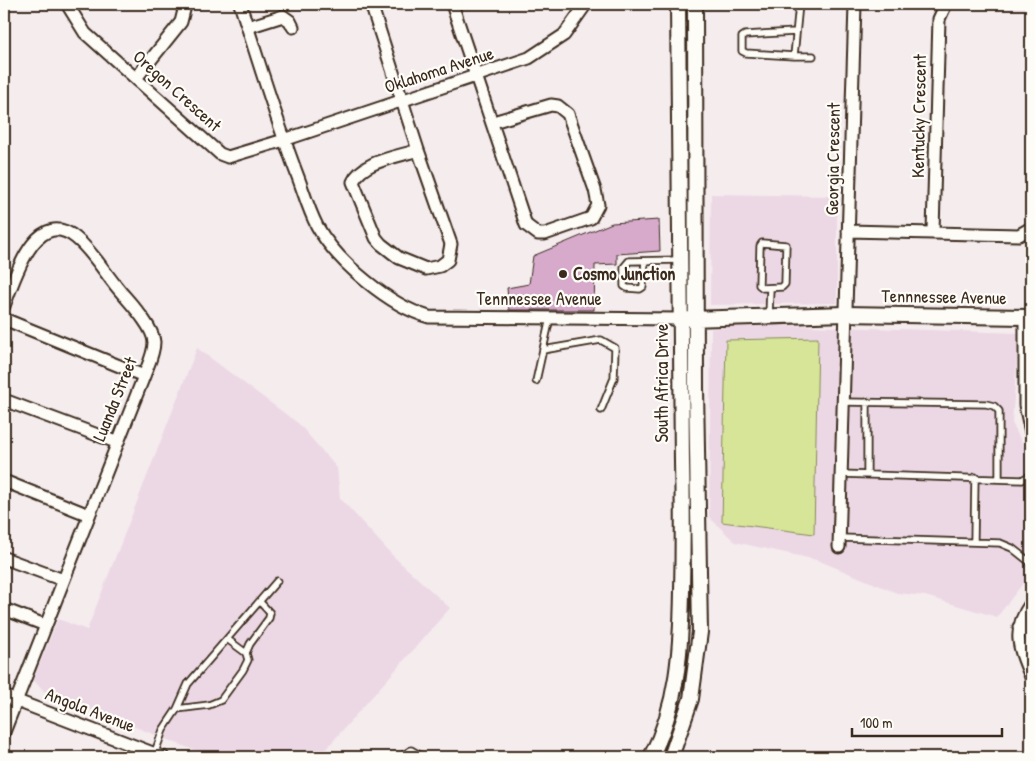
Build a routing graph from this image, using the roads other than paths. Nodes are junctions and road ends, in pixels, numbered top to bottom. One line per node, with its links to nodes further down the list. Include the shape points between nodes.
1 (67, 4): 17 (street, Oregon Crescent, via 85,33)
2 (180, 4): 17 (street, via 184,10 181,22)
3 (240, 4): 12 (street, Tennnessee Avenue)
4 (372, 4): 19 (street)
5 (452, 4): 18 (street)
6 (586, 4): 18 (street, Oklahoma Avenue, via 564,35 542,52)
7 (678, 4): 26 (street, South Africa Drive)
8 (695, 4): 36 (street, South Africa Drive)
9 (799, 4): 14 (lane)
10 (855, 4): 24 (street, Georgia Crescent)
11 (946, 4): 25 (street, Kentucky Crescent, via 939,19)
12 (248, 27): 13 (street, via 283,16); 21 (street, Tennnessee Avenue)
13 (293, 27)
14 (795, 32): 15 (lane); 15 (lane, via 742,37 742,51 746,53)
15 (794, 56): 16 (lane)
16 (813, 56)
17 (137, 77): 21 (street, Oregon Crescent, via 220,154 228,157)
18 (475, 77): 19 (street, Oklahoma Avenue); 20 (street)
19 (403, 100): 21 (street, Oklahoma Avenue); 22 (street)
20 (493, 122): 20 (street, via 551,105 564,109 595,190 598,205 591,218 545,234 538,234 526,225)
21 (284, 140): 33 (street, Tennnessee Avenue, via 317,226 327,241 336,253 399,306 429,318)
22 (418, 150): 22 (street, via 369,166 361,170 353,182 376,238 399,258 426,269 440,266 448,260 451,244)
23 (1031, 228): 25 (street, via 1019,235)
24 (848, 231): 25 (street); 30 (street, Georgia Crescent)
25 (934, 232)
26 (679, 260): 27 (lane); 35 (street, South Africa Drive)
27 (645, 261): 27 (lane, via 626,263 624,286 643,287)
28 (770, 288): 28 (lane, via 759,285 760,245 783,243 786,246 785,284 781,288); 31 (lane)
29 (4, 306): 38 (street, Luanda Street, via 25,254 37,238 54,231 73,236 152,334 153,352)
30 (846, 314): 31 (street, Tennnessee Avenue); 32 (street, Tennnessee Avenue); 41 (street, Georgia Crescent)
31 (769, 317): 36 (street, Tennnessee Avenue)
32 (1028, 317): 44 (street, via 1025,405)
33 (550, 318): 35 (street, Tennnessee Avenue); 37 (lane)
34 (4, 319): 38 (street)
35 (681, 319): 36 (street, Tennnessee Avenue); 75 (street, South Africa Drive, via 682,634 672,702)
36 (697, 319): 76 (street, South Africa Drive, via 700,632 691,699)
37 (543, 350): 39 (lane); 43 (lane, via 601,340 614,348 614,378)
38 (144, 376): 45 (street, Luanda Street)
39 (536, 381)
40 (4, 400): 45 (street)
41 (843, 402): 42 (lane); 46 (street, Georgia Crescent)
42 (867, 402): 47 (lane); 50 (lane, via 994,406 998,412)
43 (601, 410)
44 (1031, 432)
45 (116, 442): 52 (street, Luanda Street)
46 (841, 474): 47 (lane); 54 (street, Georgia Crescent)
47 (867, 475): 49 (lane)
48 (1031, 475): 50 (lane, via 1022,480)
49 (975, 477): 50 (lane); 53 (lane)
50 (999, 477)
51 (4, 481): 52 (street)
52 (89, 515): 57 (street, Luanda Street)
53 (974, 541): 54 (lane); 56 (lane, via 1007,545)
54 (840, 543)
55 (4, 558): 57 (street)
56 (1031, 563)
57 (63, 580): 62 (street, Luanda Street)
58 (277, 581): 59 (lane)
59 (260, 602): 65 (lane); 66 (lane, via 270,613)
60 (1031, 603): 63 (street)
61 (4, 609): 62 (street)
62 (45, 625): 69 (street, Luanda Street)
63 (1019, 627): 64 (street); 67 (street, via 1018,645)
64 (1031, 632)
65 (227, 639): 66 (lane); 70 (lane, via 188,684)
66 (246, 653): 70 (lane, via 248,660 243,670 221,700)
67 (1031, 677)
68 (4, 696): 69 (street, Angola Avenue)
69 (16, 701): 71 (street, Luanda Street); 72 (street, Angola Avenue)
70 (177, 709): 72 (lane, via 163,730)
71 (4, 732)
72 (157, 756)
73 (400, 757): 74 (lane, via 411,750)
74 (423, 757)
75 (651, 757)
76 (671, 757)

